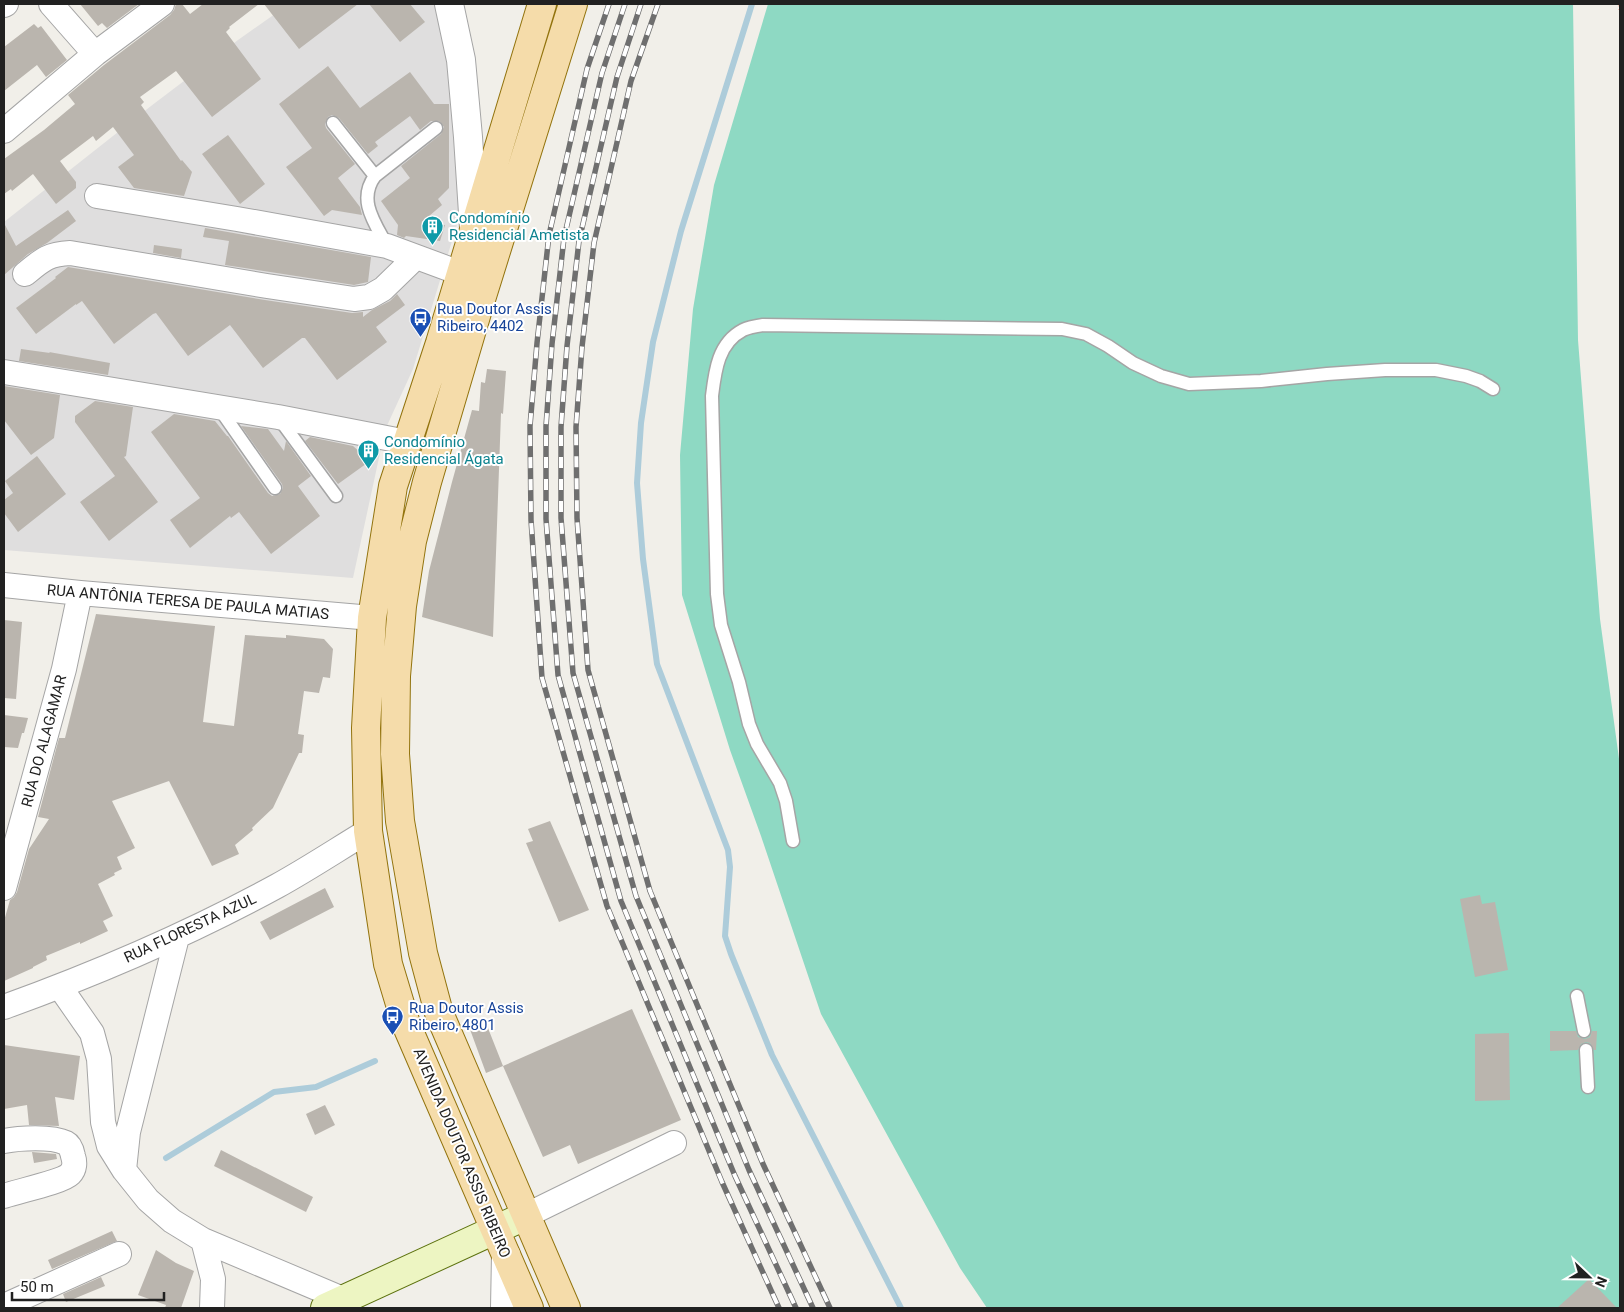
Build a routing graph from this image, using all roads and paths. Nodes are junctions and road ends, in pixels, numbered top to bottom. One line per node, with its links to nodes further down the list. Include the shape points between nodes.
1 (51, 4): 8 (street)
2 (162, 4): 8 (street)
3 (449, 4): 14 (street, via 461,60)
4 (542, 4): 14 (main road, AVENIDA DOUTOR ASSIS RIBEIRO)
5 (573, 4): 43 (main road, via 426,482 412,541 396,676 395,754 400,821 423,953 439,1013)
6 (1620, 4): 7 (path)
7 (1620, 10)
8 (94, 54): 11 (street)
9 (333, 123): 12 (lane)
10 (436, 128): 12 (lane)
11 (4, 131)
12 (375, 176): 15 (lane, via 367,193 367,203)
13 (97, 196): 15 (street)
14 (474, 229): 17 (main road, AVENIDA DOUTOR ASSIS RIBEIRO)
15 (387, 246): 16 (street)
16 (416, 257): 17 (street); 18 (street, via 383,289 369,297 354,299 70,253 54,254)
17 (460, 273): 23 (main road, AVENIDA DOUTOR ASSIS RIBEIRO)
18 (25, 274)
19 (4, 372): 21 (street)
20 (1493, 389): 30 (lane, via 1466,376 1436,370 1385,370 1189,384 1161,376 1134,363 1086,334 1062,329 763,325 744,329 730,338 720,355 713,389 720,625 756,744 780,783)
21 (218, 407): 22 (street); 24 (lane)
22 (278, 417): 23 (street); 25 (lane)
23 (407, 442): 28 (main road, AVENIDA DOUTOR ASSIS RIBEIRO, via 393,486)
24 (275, 488)
25 (336, 496)
26 (4, 585): 27 (street, RUA ANTÔNIA TERESA DE PAULA MATIAS)
27 (80, 593): 28 (street, RUA ANTÔNIA TERESA DE PAULA MATIAS); 31 (street, RUA DO ALAGAMAR, via 64,669)
28 (372, 618): 29 (main road, AVENIDA DOUTOR ASSIS RIBEIRO, via 366,728)
29 (368, 831): 32 (street, RUA FLORESTA AZUL, via 278,886); 44 (main road, AVENIDA DOUTOR ASSIS RIBEIRO, via 388,964 406,1024)
30 (793, 841)
31 (4, 888)
32 (177, 938): 33 (street, RUA FLORESTA AZUL); 41 (street, via 128,1132)
33 (60, 987): 35 (street, RUA FLORESTA AZUL); 41 (street, via 92,1033 99,1059 103,1122 109,1146)
34 (1577, 996): 36 (lane)
35 (4, 1007)
36 (1584, 1031)
37 (1586, 1050): 38 (lane)
38 (1588, 1087)
39 (4, 1141): 42 (street, via 38,1139 67,1143 75,1160 70,1174 62,1180)
40 (674, 1143): 43 (street)
41 (124, 1170): 45 (street, via 148,1200 172,1221)
42 (4, 1196)
43 (526, 1216): 44 (main road); 53 (main road)
44 (495, 1229): 47 (main road, AVENIDA DOUTOR ASSIS RIBEIRO); 48 (main road)
45 (203, 1240): 48 (street); 50 (street, via 213,1279)
46 (119, 1254): 49 (street)
47 (506, 1255): 51 (street); 52 (main road, AVENIDA DOUTOR ASSIS RIBEIRO)
48 (339, 1305)
49 (4, 1306)
50 (212, 1308)
51 (505, 1308)
52 (529, 1308)
53 (566, 1308)

